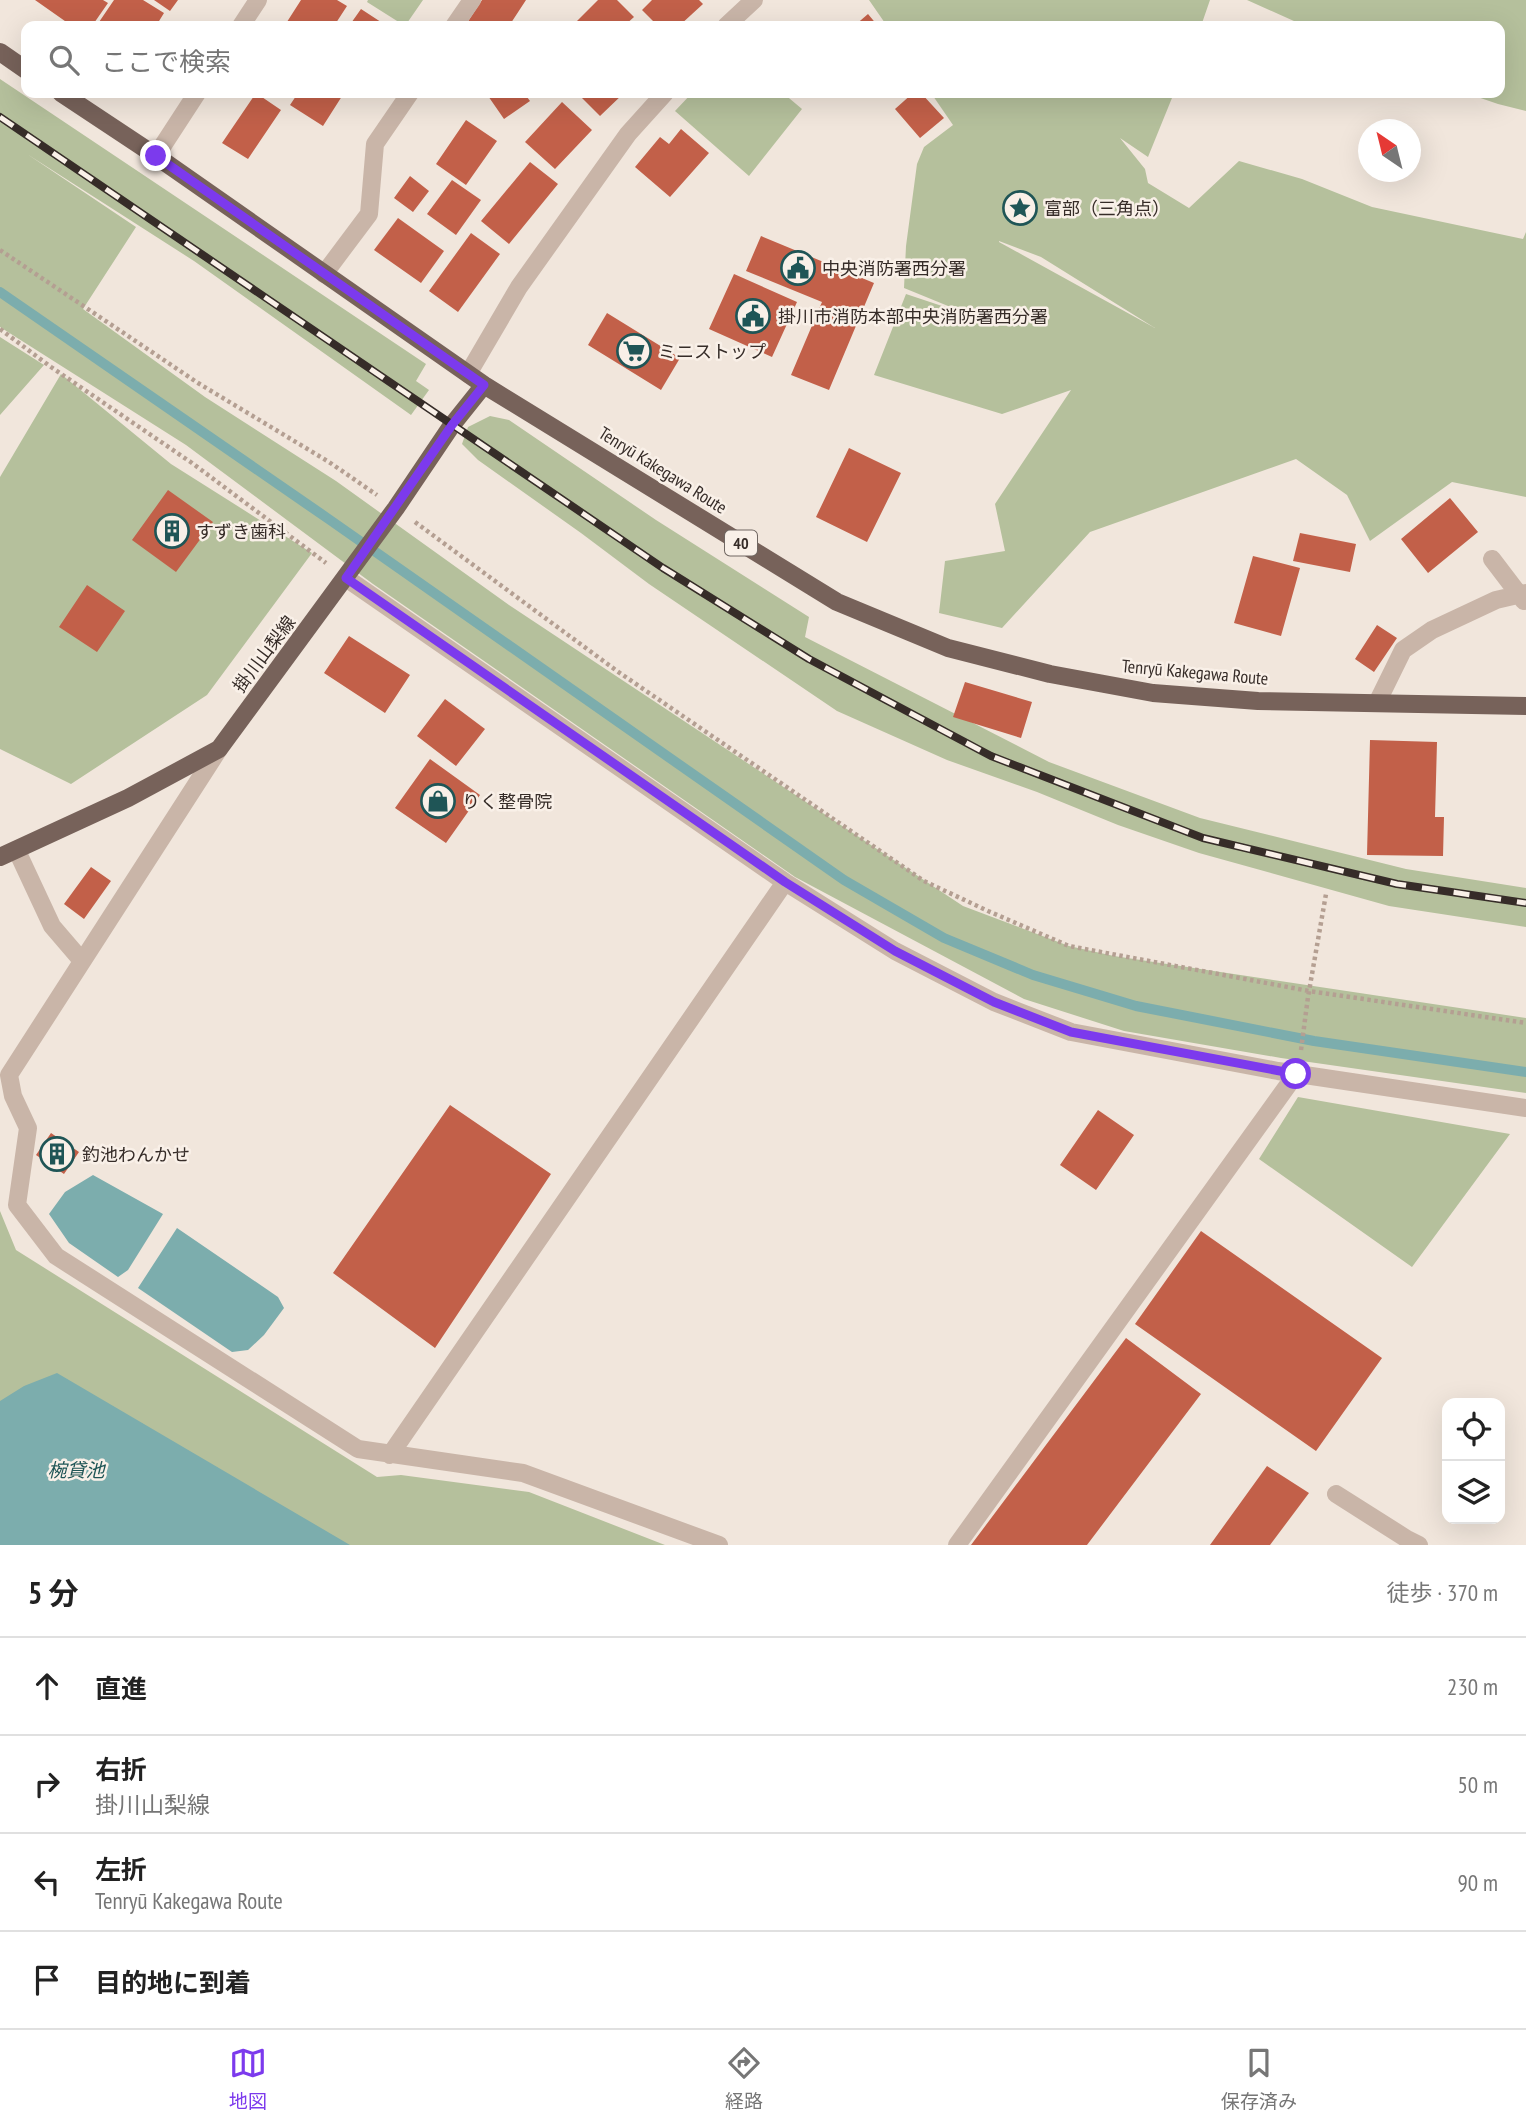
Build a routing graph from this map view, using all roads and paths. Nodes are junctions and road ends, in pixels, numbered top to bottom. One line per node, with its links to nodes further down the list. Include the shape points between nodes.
1 (258, 0): 4 (street)
2 (472, 0): 5 (street)
3 (754, 0): 6 (street)
4 (244, 21)
5 (457, 21)
6 (731, 21)
7 (0, 52): 8 (main road)
8 (21, 67)
9 (69, 98): 13 (main road, Tenryū Kakegawa Route / 40)
10 (194, 98): 13 (street)
11 (407, 98): 15 (street, via 375,144 369,214)
12 (661, 98): 17 (street, via 628,134 520,287)
13 (156, 156): 15 (main road, Tenryū Kakegawa Route / 40)
14 (0, 250): 19 (path, via 198,383 328,462)
15 (324, 274): 17 (main road, Tenryū Kakegawa Route / 40)
16 (0, 329): 21 (path)
17 (468, 374): 18 (main road, Tenryū Kakegawa Route / 40)
18 (484, 385): 19 (main road, 掛川山梨線); 23 (main road, Tenryū Kakegawa Route / 40, via 837,602 948,648 1049,674 1153,693)
19 (394, 510): 21 (main road, 掛川山梨線); 30 (path, via 617,671 924,881 1069,946)
20 (1492, 559): 22 (street)
21 (348, 575): 25 (main road, 掛川山梨線); 27 (street)
22 (1524, 597): 23 (street, via 1496,600 1432,630 1404,650)
23 (1377, 703): 24 (main road, Tenryū Kakegawa Route / 40)
24 (1526, 706)
25 (219, 749): 26 (main road, 掛川山梨線); 29 (street)
26 (9, 854): 29 (street, via 52,926)
27 (785, 882): 33 (street, via 895,951 994,1002 1071,1032); 35 (street)
28 (1326, 894): 30 (path)
29 (82, 961): 35 (street, via 9,1075 28,1128 17,1205 56,1256 358,1449)
30 (1309, 994): 31 (path); 32 (path)
31 (1526, 1023)
32 (1301, 1056)
33 (1296, 1074): 34 (street); 38 (street)
34 (1526, 1108)
35 (390, 1455): 37 (street, via 523,1473)
36 (1336, 1494): 39 (street)
37 (719, 1545)
38 (957, 1545)
39 (1419, 1545)

